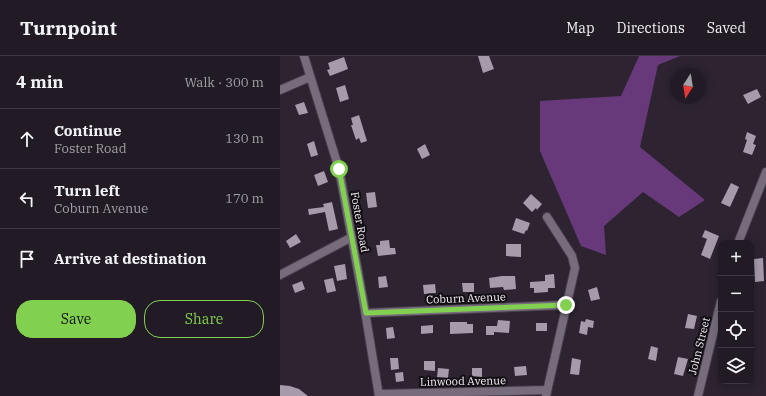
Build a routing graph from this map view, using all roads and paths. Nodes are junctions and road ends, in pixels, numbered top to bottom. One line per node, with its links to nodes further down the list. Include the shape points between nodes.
1 (304, 56): 2 (street, Foster Road)
2 (310, 77): 3 (street); 6 (street, Foster Road, via 339,169)
3 (280, 90)
4 (766, 172): 7 (street)
5 (547, 217): 9 (street, via 572,256 575,268)
6 (352, 237): 8 (street); 11 (street, Foster Road)
7 (739, 240)
8 (280, 275)
9 (566, 305): 11 (street, Coburn Avenue); 12 (street)
10 (718, 312): 14 (street, John Street)
11 (366, 313): 13 (street, Foster Road)
12 (547, 393): 13 (street, Linwood Avenue)
13 (379, 395)
14 (698, 396)

